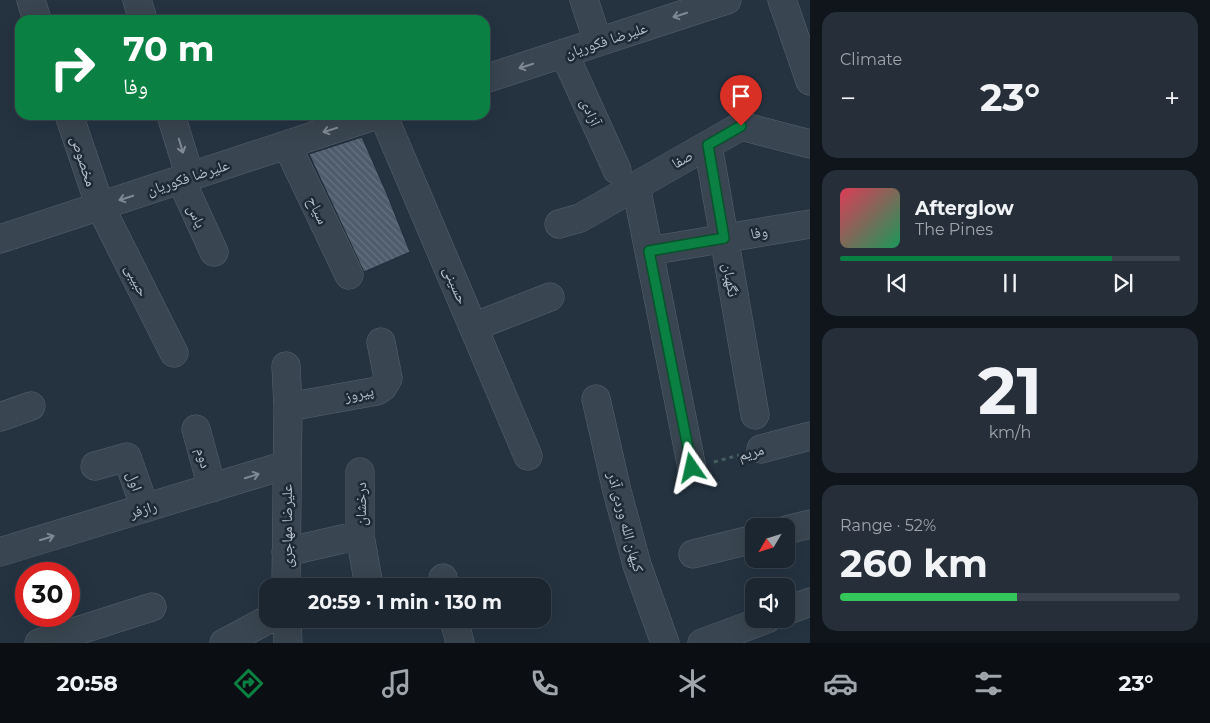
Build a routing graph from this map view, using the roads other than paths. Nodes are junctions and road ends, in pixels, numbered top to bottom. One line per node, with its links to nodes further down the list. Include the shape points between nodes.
1 (31, 0): 6 (street)
2 (137, 0): 7 (street)
3 (584, 0): 8 (street)
4 (726, 0): 8 (street, علیرضا فکوریان, one-way to 8)
5 (782, 0): 11 (street)
6 (36, 15)
7 (142, 15)
8 (598, 42): 9 (street, علیرضا فکوریان)
9 (564, 53): 10 (street, علیرضا فکوریان, one-way to 10); 20 (street, آزادی)
10 (490, 77)
11 (810, 81)
12 (71, 120): 21 (street, مخصوص)
13 (172, 120): 19 (street, یاس, one-way to 19)
14 (362, 120): 17 (street, علیرضا فکوریان, one-way to 17)
15 (385, 120): 30 (street, حسینی)
16 (810, 144): 18 (street, صفا, via 741,126)
17 (286, 145): 19 (street, علیرضا فکوریان); 28 (street, سیاح)
18 (708, 145): 20 (street, صفا); 24 (street, نگهبان)
19 (185, 178): 21 (street, علیرضا فکوریان, one-way to 21); 27 (street, یاس)
20 (627, 178): 22 (street, صفا, via 580,218); 26 (street, آزادی)
21 (100, 206): 25 (street, علیرضا فکوریان); 32 (street, حبیبی)
22 (559, 224)
23 (810, 224): 24 (street, وفا)
24 (724, 238): 26 (street, وفا); 37 (street, نگهبان)
25 (0, 239)
26 (649, 251): 45 (street, آزادی)
27 (214, 252)
28 (349, 275)
29 (550, 297): 30 (street)
30 (473, 326): 42 (street, حسینی)
31 (381, 342): 36 (street, پیروز, via 388,378 378,391)
32 (174, 353)
33 (286, 366): 36 (street)
34 (596, 398): 69 (street, کیهان الله وردی آذر, via 637,565)
35 (31, 406): 38 (street)
36 (288, 407): 43 (street)
37 (755, 415)
38 (0, 417)
39 (196, 429): 47 (street, دوم)
40 (810, 436): 41 (street, مریم)
41 (761, 449)
42 (528, 456)
43 (286, 465): 47 (street, رازفر, one-way to 43); 54 (street, علیرضا مهاجری)
44 (95, 466): 48 (street, اول, via 127,457)
45 (692, 468)
46 (360, 472): 51 (street, درخشان)
47 (212, 488): 48 (street, رازفر)
48 (145, 508): 53 (street, رازفر, one-way to 48)
49 (810, 524): 50 (street)
50 (795, 528)
51 (360, 535): 54 (street, درخشان); 57 (street, درخشان)
52 (745, 541): 55 (street)
53 (0, 552)
54 (286, 552): 56 (street, علیرضا مهاجری)
55 (693, 554)
56 (286, 578)
57 (368, 578)
58 (810, 602): 60 (street)
59 (152, 607): 65 (street)
60 (795, 608)
61 (259, 624): 66 (street)
62 (745, 627): 70 (street)
63 (287, 628): 67 (street)
64 (456, 628): 68 (street)
65 (39, 643)
66 (224, 643)
67 (288, 643)
68 (460, 643)
69 (665, 643)
70 (702, 643)

